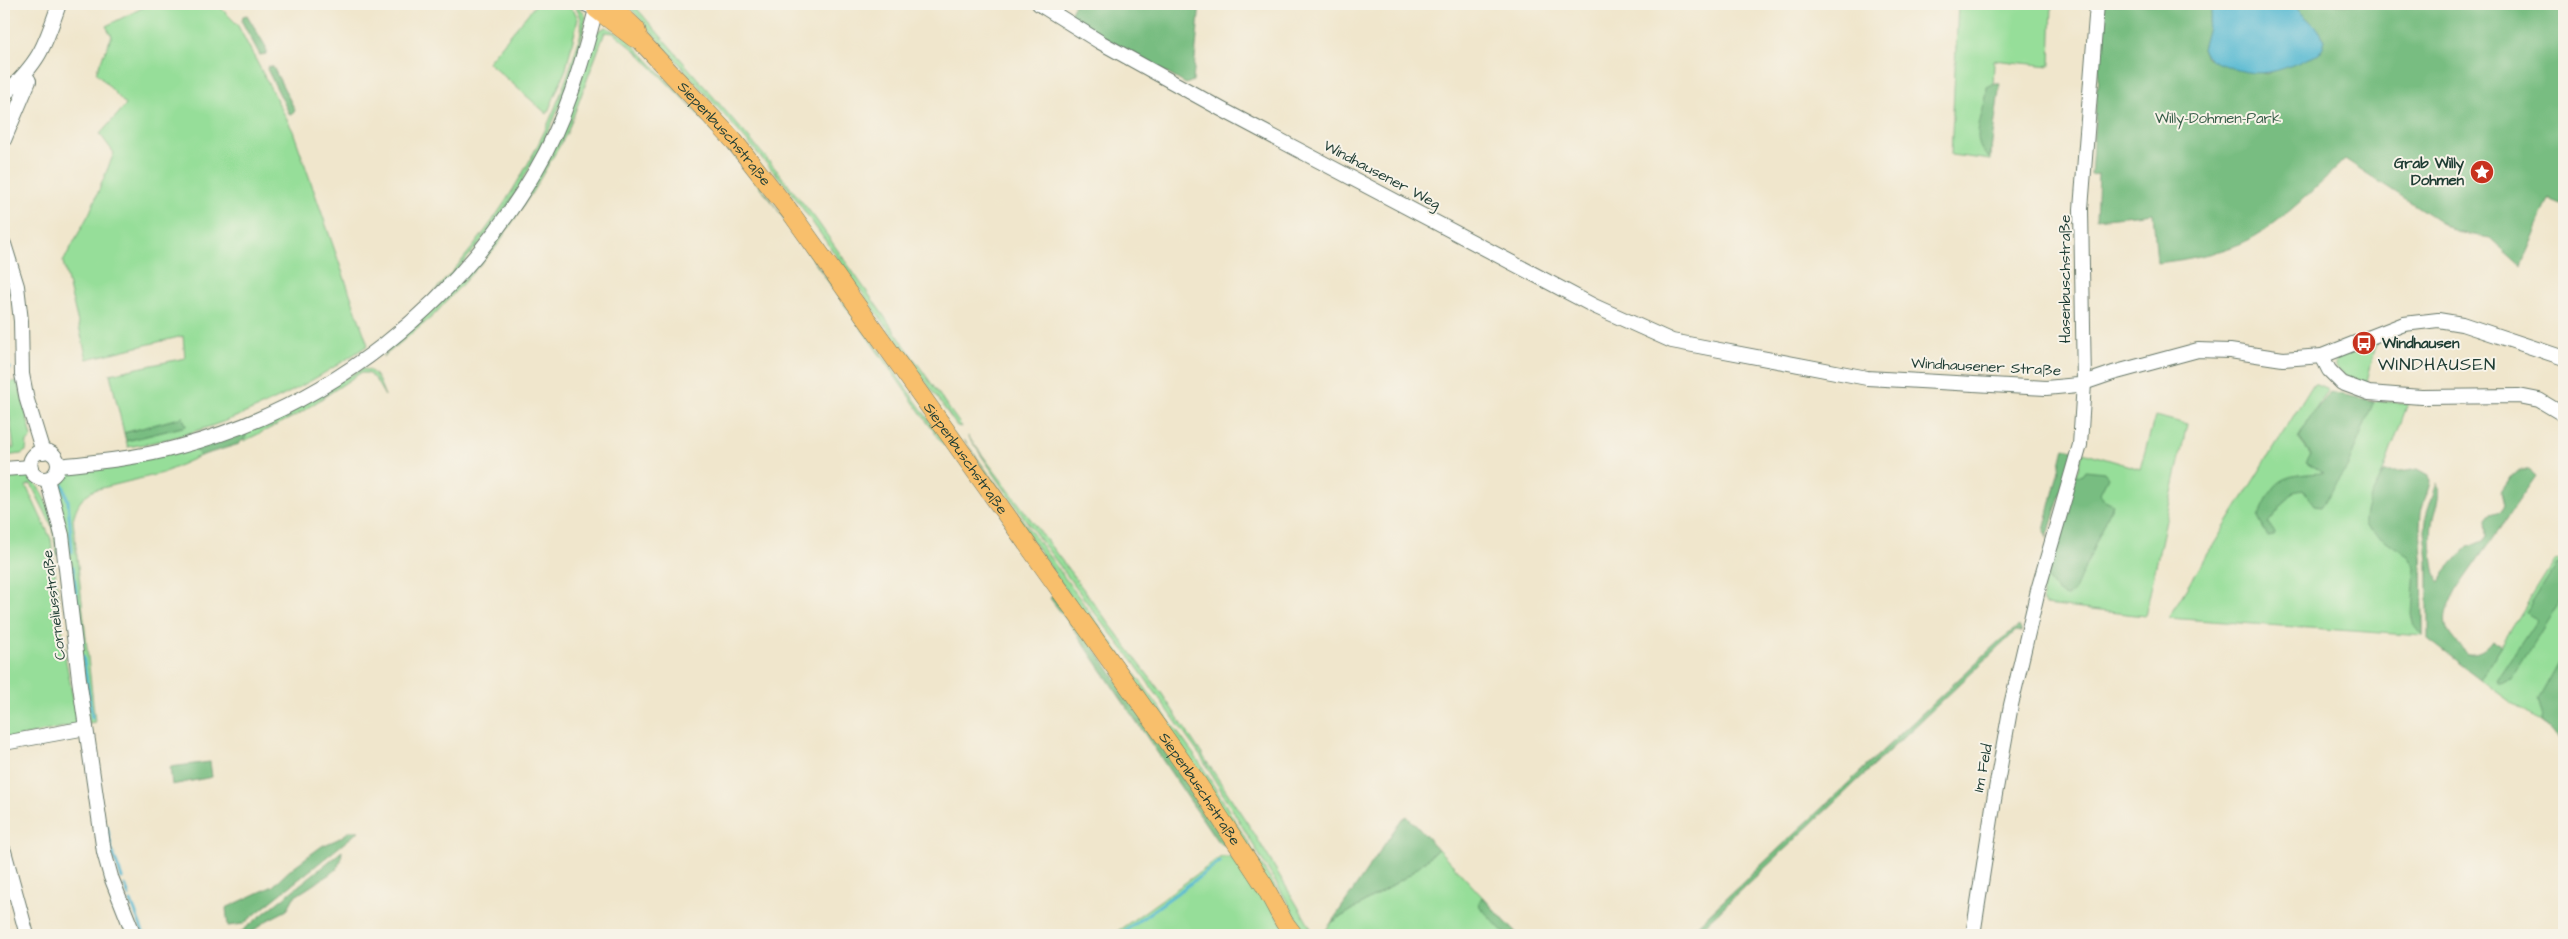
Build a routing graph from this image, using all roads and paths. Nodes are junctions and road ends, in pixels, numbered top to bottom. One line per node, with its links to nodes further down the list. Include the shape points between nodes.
1 (59, 4): 5 (street, via 46,42)
2 (1039, 4): 9 (street, Windhausener Weg, via 1100,42 1221,108 1594,306 1672,341)
3 (2097, 4): 12 (street, Hasenbuschstraße, via 2081,209)
4 (597, 5): 15 (street, via 574,83 536,170 478,254 410,325 326,385 285,408 234,430 161,452); 25 (main road, Siepenbuschstraße, via 636,29 639,39 734,142 786,206 1191,774)
5 (25, 75): 6 (street); 7 (street, via 29,81)
6 (4, 95)
7 (4, 140)
8 (4, 244): 14 (street, via 17,286 22,374)
9 (1719, 352): 12 (street, Windhausener Straße, via 1867,378 2046,388)
10 (2322, 356): 11 (street, Windhausener Straße, via 2404,324 2438,320 2462,324); 12 (street, Windhausener Straße, via 2283,358 2230,350 2198,350); 13 (street, via 2329,370 2342,383 2369,393 2420,397 2519,396 2539,400)
11 (2564, 358)
12 (2084, 383): 19 (street, Hasenbuschstraße, via 2080,445)
13 (2564, 415)
14 (43, 452): 15 (street, via 54,455); 16 (street, via 35,456)
15 (58, 466): 18 (street, via 55,474)
16 (31, 467): 17 (street); 18 (street, via 37,476)
17 (4, 470)
18 (47, 478): 20 (street, Corneliusstraße, via 62,535)
19 (2034, 608): 26 (street, Im Feld, via 1997,781)
20 (86, 728): 21 (street); 24 (street, Corneliusstraße, via 104,852)
21 (4, 742)
22 (4, 851): 23 (street)
23 (27, 935)
24 (134, 935)
25 (1294, 935)
26 (1973, 935)

